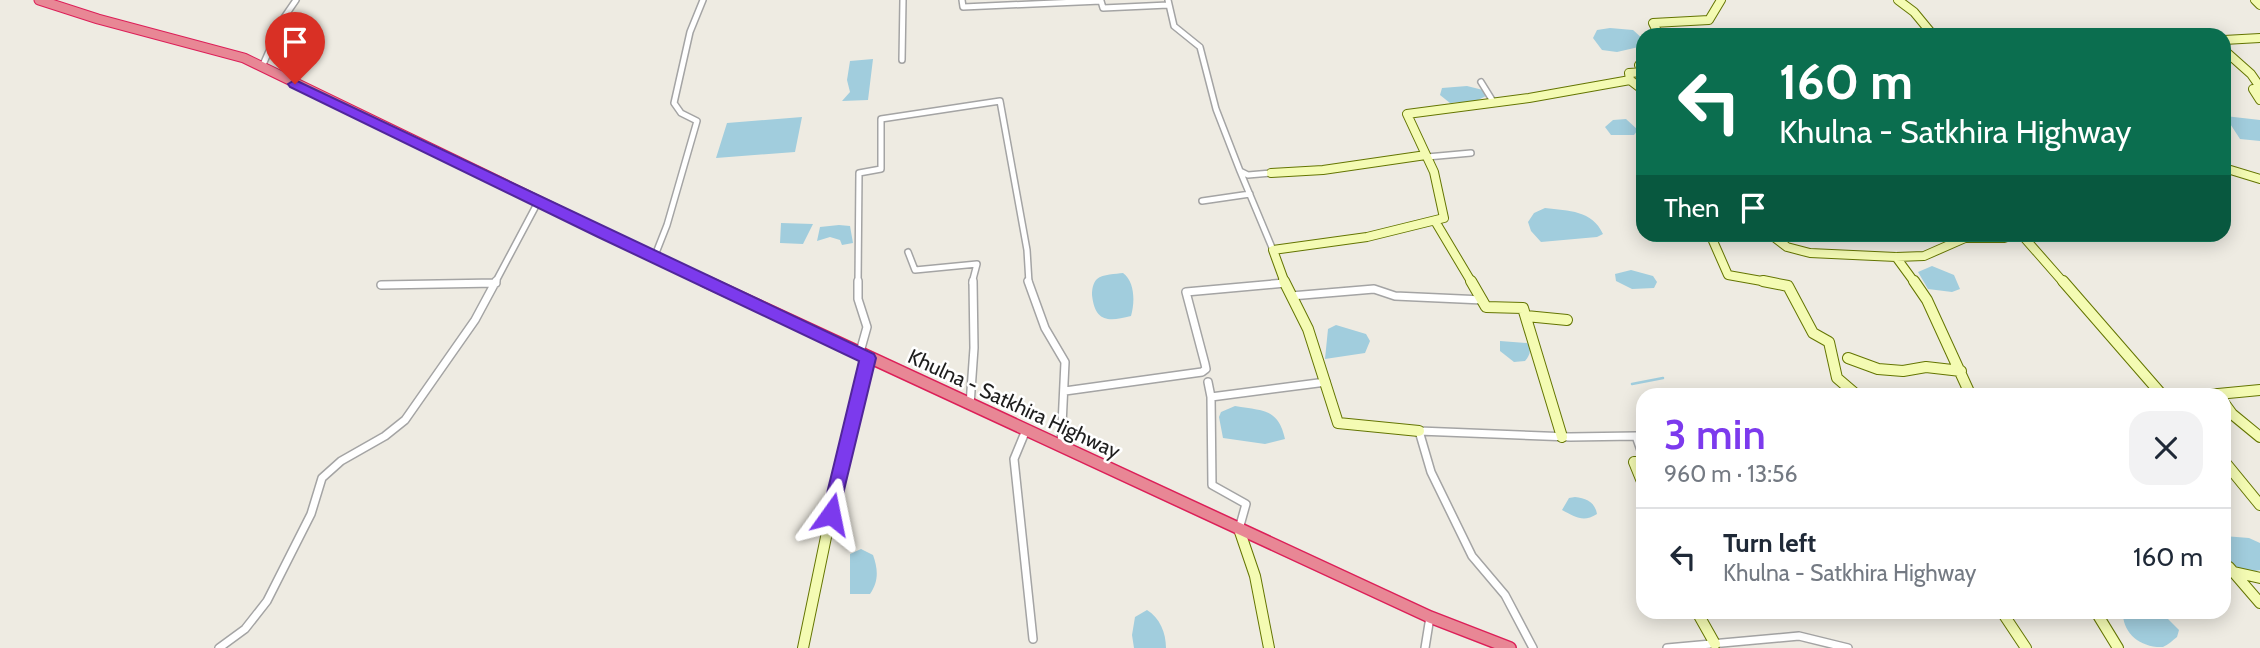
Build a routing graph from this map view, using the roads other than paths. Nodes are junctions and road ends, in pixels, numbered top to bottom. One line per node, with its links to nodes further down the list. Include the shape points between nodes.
1 (39, 0): 19 (highway, Khulna - Satkhira Highway)
2 (296, 0): 19 (street)
3 (703, 0): 45 (street, via 690,32 674,103 681,113 697,121)
4 (903, 0): 16 (street)
5 (962, 0): 9 (street, via 963,7 1101,1 1103,8)
6 (1721, 0): 11 (street, via 1709,20 1653,23)
7 (1898, 0): 12 (street)
8 (2255, 0): 10 (street)
9 (1168, 2): 18 (street, via 1174,26 1200,47)
10 (2260, 5)
11 (1656, 28)
12 (1927, 28)
13 (2260, 38): 14 (street)
14 (2231, 40)
15 (2231, 56): 24 (street)
16 (902, 60)
17 (1215, 65): 18 (street)
18 (1205, 66): 30 (street)
19 (262, 67): 35 (highway, Khulna - Satkhira Highway)
20 (1636, 73): 21 (street, via 1629,73)
21 (1630, 80): 23 (street); 26 (street)
22 (1481, 82): 26 (street)
23 (1636, 85)
24 (2260, 88): 25 (street, via 2253,89)
25 (2260, 100)
26 (1494, 103): 28 (street, via 1407,114)
27 (1471, 153): 28 (street)
28 (1426, 155): 31 (street); 36 (street, via 1444,218)
29 (2231, 170): 32 (street)
30 (1240, 171): 31 (street); 33 (street)
31 (1271, 173)
32 (2260, 179)
33 (1250, 194): 34 (street); 41 (street)
34 (1202, 201)
35 (538, 202): 45 (highway, Khulna - Satkhira Highway); 47 (street)
36 (1435, 221): 41 (street, via 1367,237); 51 (street)
37 (1713, 242): 59 (street, via 1728,275 1788,286 1813,332 1829,342 1837,378)
38 (1780, 242): 43 (street, via 1810,253)
39 (1956, 242): 44 (street, via 1924,256)
40 (2026, 242): 61 (street)
41 (1273, 250): 48 (street)
42 (908, 252): 66 (street, via 915,270 977,264 972,284)
43 (1896, 257): 44 (street); 56 (street, via 1927,300)
44 (1908, 257): 46 (street)
45 (654, 258): 54 (highway, Khulna - Satkhira Highway)
46 (1917, 268)
47 (496, 282): 49 (street); 85 (street, via 405,420 392,434 362,447 321,479 309,517 269,601 245,632)
48 (1285, 283): 50 (street); 63 (street, via 1186,292 1205,364 1202,372)
49 (381, 285)
50 (1292, 296): 51 (street, via 1374,289 1395,296); 58 (street)
51 (1483, 300): 52 (street, via 1486,307 1523,308)
52 (1525, 316): 53 (street); 71 (street)
53 (1567, 320)
54 (864, 356): 63 (street, via 867,327 858,299 859,173 881,169 881,119 1000,101 1027,250 1027,278 1045,328 1065,362); 66 (highway, Khulna - Satkhira Highway); 86 (street)
55 (1848, 358): 56 (street, via 1878,369)
56 (1961, 371): 60 (street)
57 (1208, 382): 65 (street)
58 (1326, 382): 65 (street); 69 (street, via 1338,423)
59 (1849, 388)
60 (1968, 388)
61 (2156, 388)
62 (2260, 390): 64 (street)
63 (1065, 391): 73 (street)
64 (2231, 393)
65 (1211, 397): 76 (street, via 1213,485 1246,504)
66 (970, 405): 68 (highway, Khulna - Satkhira Highway)
67 (2231, 413): 72 (street)
68 (1026, 430): 73 (highway, Khulna - Satkhira Highway); 83 (street, via 1014,459)
69 (1419, 431): 71 (street); 90 (street, via 1431,472 1472,556 1505,595)
70 (1636, 436): 71 (street)
71 (1562, 437)
72 (2260, 437)
73 (1061, 446): 76 (highway, Khulna - Satkhira Highway)
74 (2231, 470): 75 (street)
75 (2260, 505)
76 (1239, 528): 79 (highway, Khulna - Satkhira Highway); 87 (street, via 1255,576)
77 (2260, 578): 78 (street, via 2231,570)
78 (2260, 603)
79 (1430, 617): 88 (street); 89 (highway, Khulna - Satkhira Highway)
80 (1701, 619): 84 (street)
81 (2007, 619): 93 (street)
82 (2100, 619): 94 (street)
83 (1032, 639)
84 (1715, 644): 91 (street); 92 (street, via 1799,636)
85 (219, 648)
86 (803, 648)
87 (1269, 648)
88 (1425, 648)
89 (1510, 648)
90 (1533, 648)
91 (1667, 648)
92 (1848, 648)
93 (2026, 648)
94 (2118, 648)

